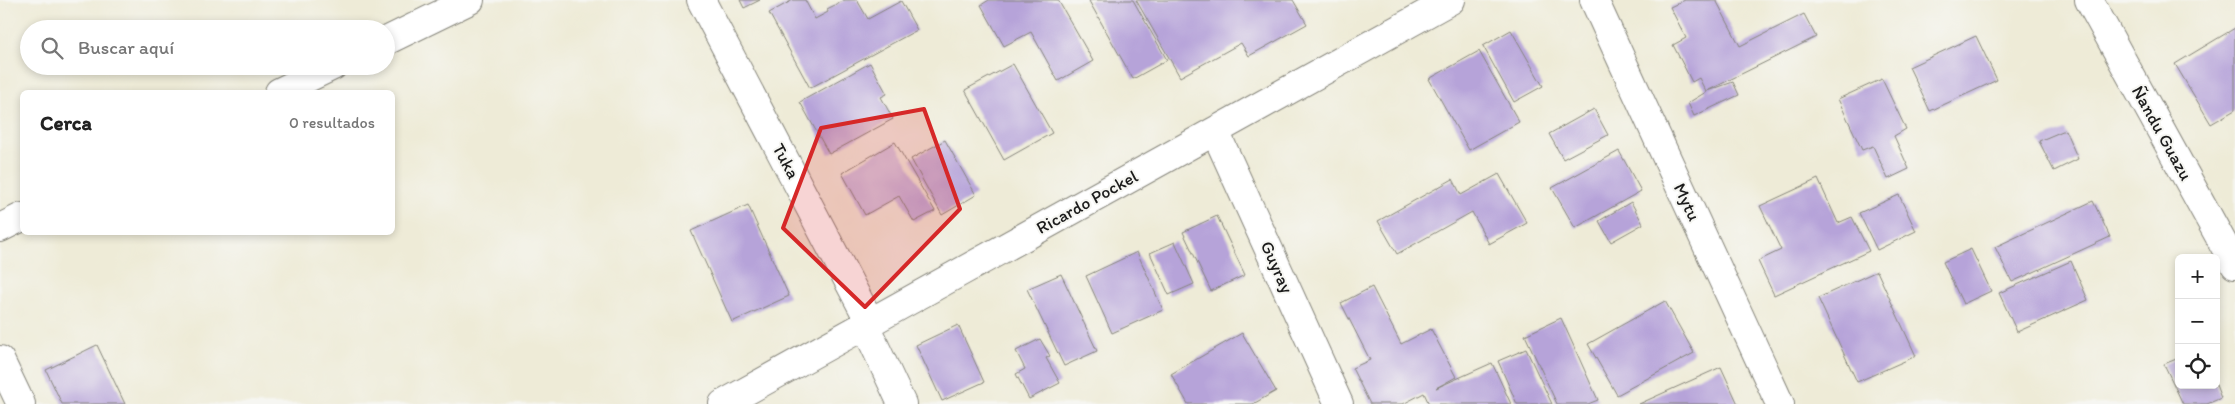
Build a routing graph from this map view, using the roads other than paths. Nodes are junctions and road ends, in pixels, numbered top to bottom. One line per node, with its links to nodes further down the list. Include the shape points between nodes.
1 (470, 0): 6 (street)
2 (701, 0): 13 (street, Tuka)
3 (1451, 0): 9 (street, Ricardo Pockel)
4 (1594, 0): 19 (street, Mytu)
5 (2089, 0): 12 (street, Ñandu Guazu)
6 (395, 37)
7 (314, 75): 8 (street)
8 (283, 90)
9 (1215, 131): 13 (street, Ricardo Pockel); 18 (street, Guyray)
10 (20, 218): 11 (street)
11 (0, 228)
12 (2235, 265)
13 (868, 323): 16 (street, Ricardo Pockel); 17 (street, Tuka)
14 (0, 360): 15 (street)
15 (21, 404)
16 (723, 404)
17 (902, 404)
18 (1340, 404)
19 (1780, 404)

